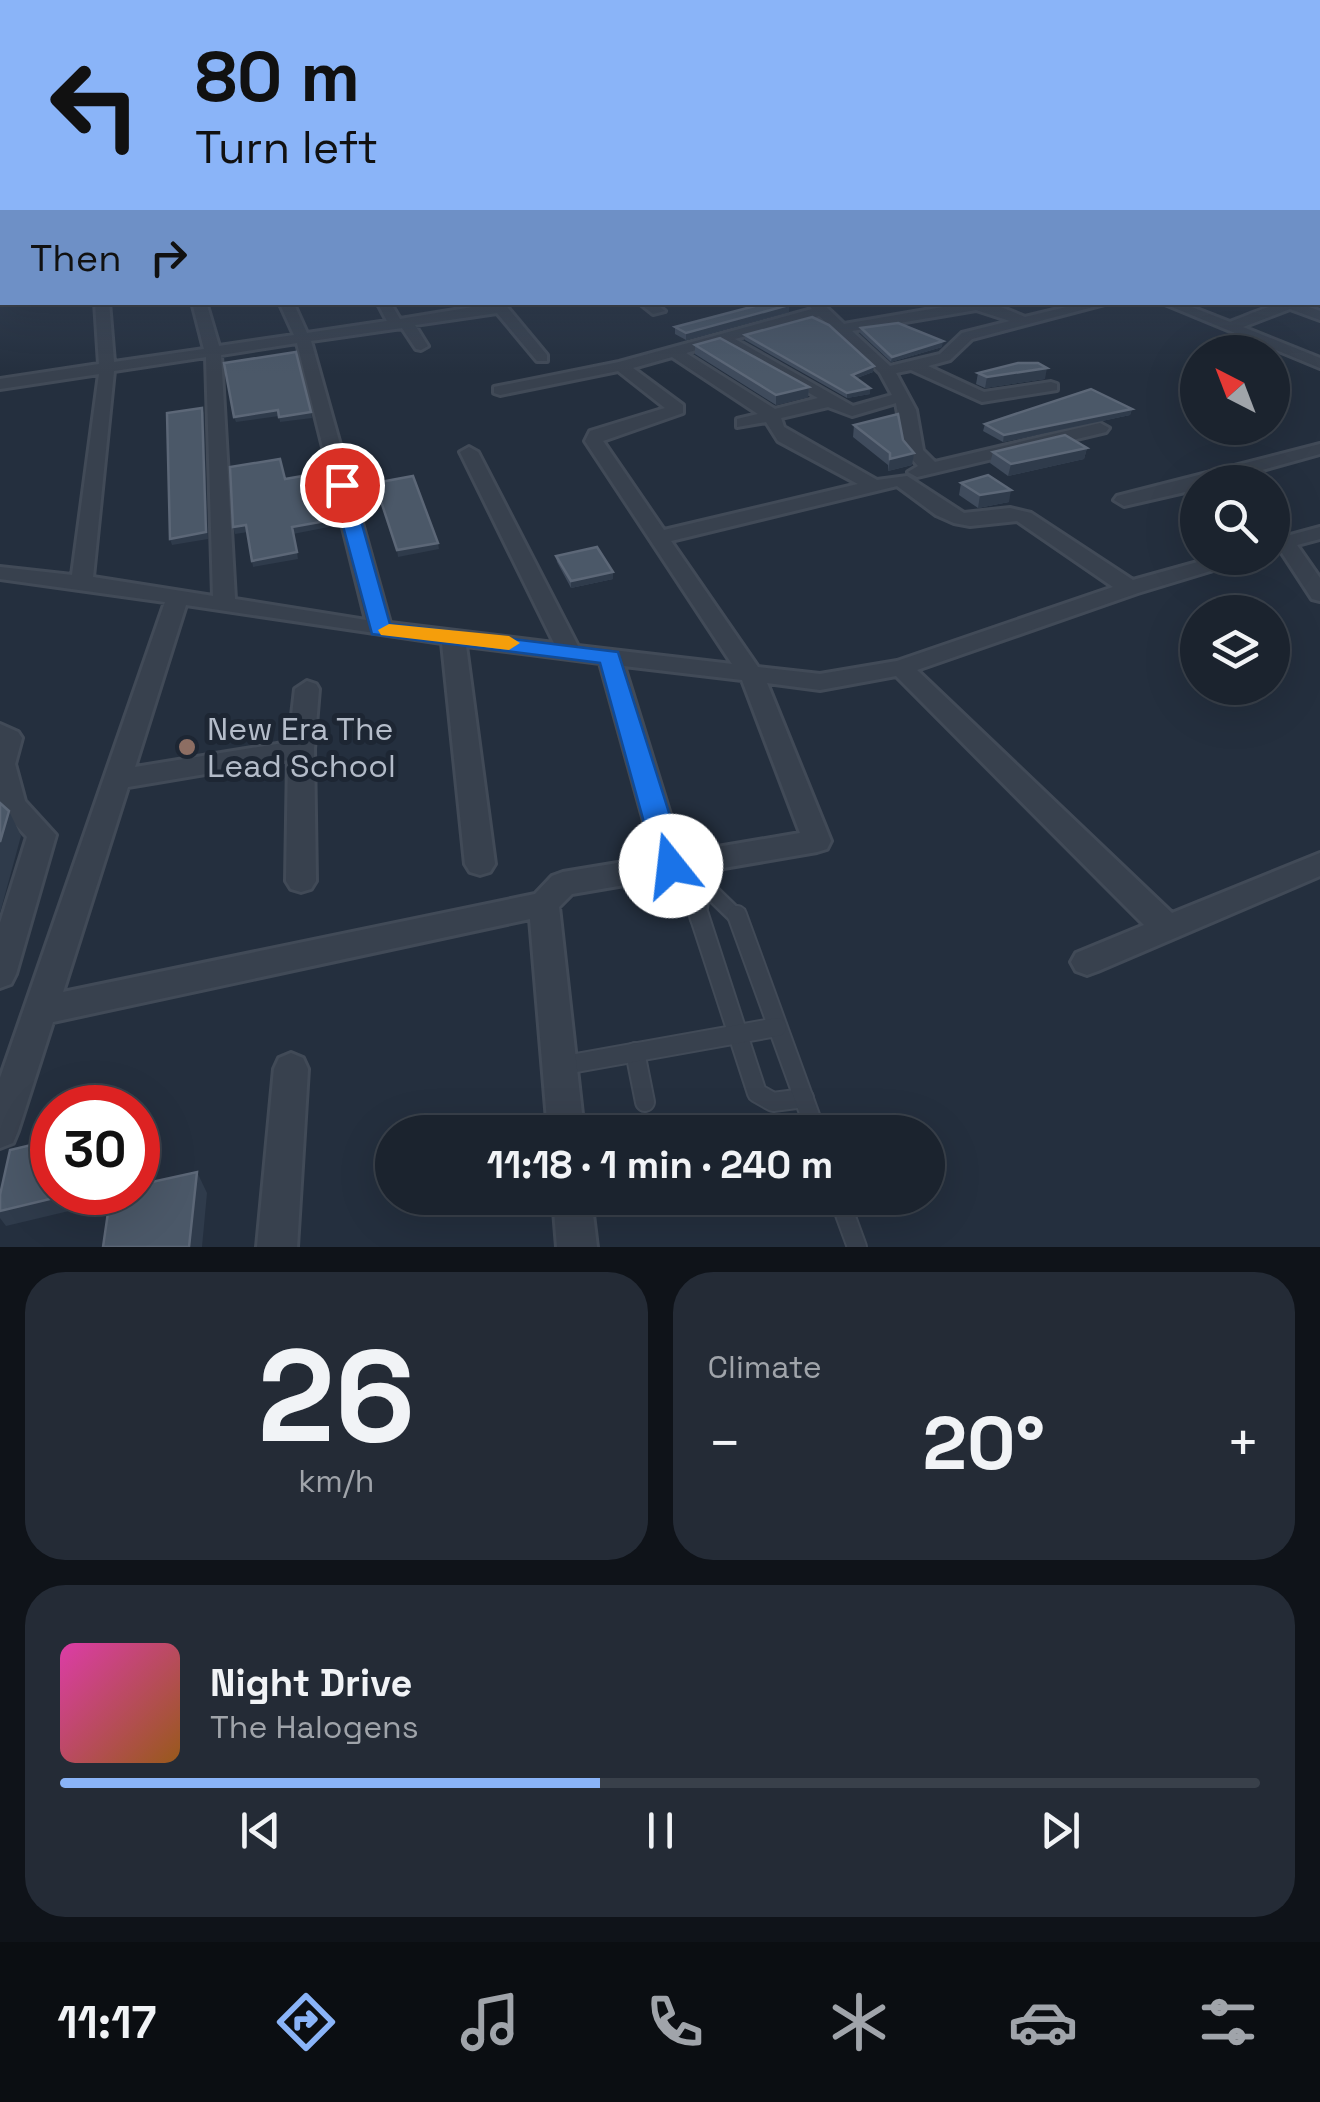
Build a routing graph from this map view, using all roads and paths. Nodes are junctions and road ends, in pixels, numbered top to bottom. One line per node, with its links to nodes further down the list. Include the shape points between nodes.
1 (102, 305): 27 (street)
2 (200, 305): 22 (street)
3 (287, 305): 19 (street)
4 (386, 305): 15 (street)
5 (498, 305): 15 (street); 23 (street)
6 (648, 305): 12 (street)
7 (1094, 305): 14 (street)
8 (1174, 305): 16 (street)
9 (1287, 305): 16 (street)
10 (1296, 305): 13 (street)
11 (817, 307): 17 (street); 18 (street)
12 (658, 312)
13 (1320, 316)
14 (1024, 322): 17 (street, via 976,306); 26 (street, via 968,336 945,357)
15 (402, 324): 19 (street); 20 (street)
16 (1234, 326): 24 (street)
17 (841, 329): 28 (street)
18 (720, 337): 21 (street); 33 (street)
19 (303, 340): 22 (street); 56 (street)
20 (421, 346)
21 (672, 351): 25 (street); 34 (street)
22 (212, 353): 27 (street); 55 (street)
23 (542, 358)
24 (1320, 363)
25 (621, 366): 31 (street); 46 (street, via 678,409 594,440)
26 (916, 366): 28 (street); 30 (street, via 982,397)
27 (107, 369): 29 (street); 51 (street)
28 (887, 371): 32 (street)
29 (0, 384)
30 (1050, 387)
31 (500, 390)
32 (901, 397): 33 (street, via 852,411); 40 (street, via 912,445)
33 (828, 401): 34 (street)
34 (772, 414): 35 (street); 42 (street, via 784,438)
35 (742, 423)
36 (1100, 428): 40 (street)
37 (1320, 450): 39 (street)
38 (469, 452): 58 (street)
39 (1265, 465)
40 (928, 467): 41 (street)
41 (900, 480): 42 (street); 52 (street, via 956,518 1004,512 1024,517)
42 (870, 484): 46 (street)
43 (1180, 487): 44 (street)
44 (1124, 500)
45 (1320, 533): 47 (street)
46 (662, 537): 61 (street)
47 (1290, 541)
48 (1290, 558): 53 (street)
49 (0, 572): 51 (street)
50 (1180, 573): 52 (street)
51 (82, 582): 54 (street)
52 (1130, 588): 60 (street)
53 (1320, 594)
54 (178, 597): 55 (street); 65 (street)
55 (224, 604): 56 (street)
56 (380, 630): 57 (street)
57 (453, 637): 58 (street); 66 (street)
58 (569, 650): 59 (street)
59 (610, 657): 61 (street); 68 (street)
60 (902, 668): 61 (street, via 820,682); 71 (street)
61 (752, 676): 68 (street, via 817,841)
62 (308, 689): 64 (street)
63 (0, 732): 73 (street, via 9,738 2,764 12,805 42,835)
64 (300, 749): 65 (street); 69 (street)
65 (117, 778): 74 (street)
66 (480, 864)
67 (1320, 864): 71 (street)
68 (690, 870): 70 (street, via 563,884); 75 (lane, via 736,912); 76 (lane, via 698,919)
69 (301, 881)
70 (544, 904): 74 (street); 78 (street)
71 (1166, 928): 72 (street)
72 (1087, 962)
73 (0, 974)
74 (39, 1011): 80 (street)
75 (778, 1027): 76 (lane); 81 (lane)
76 (737, 1034): 77 (lane); 81 (lane, via 757,1093 780,1104)
77 (635, 1052): 78 (lane); 82 (lane)
78 (559, 1066): 83 (street)
79 (291, 1069): 88 (street)
80 (6, 1092): 85 (street)
81 (804, 1098): 84 (lane)
82 (645, 1102)
83 (564, 1115)
84 (810, 1115)
85 (0, 1131)
86 (574, 1215): 89 (street)
87 (845, 1215): 90 (lane)
88 (278, 1247)
89 (577, 1247)
90 (857, 1247)

